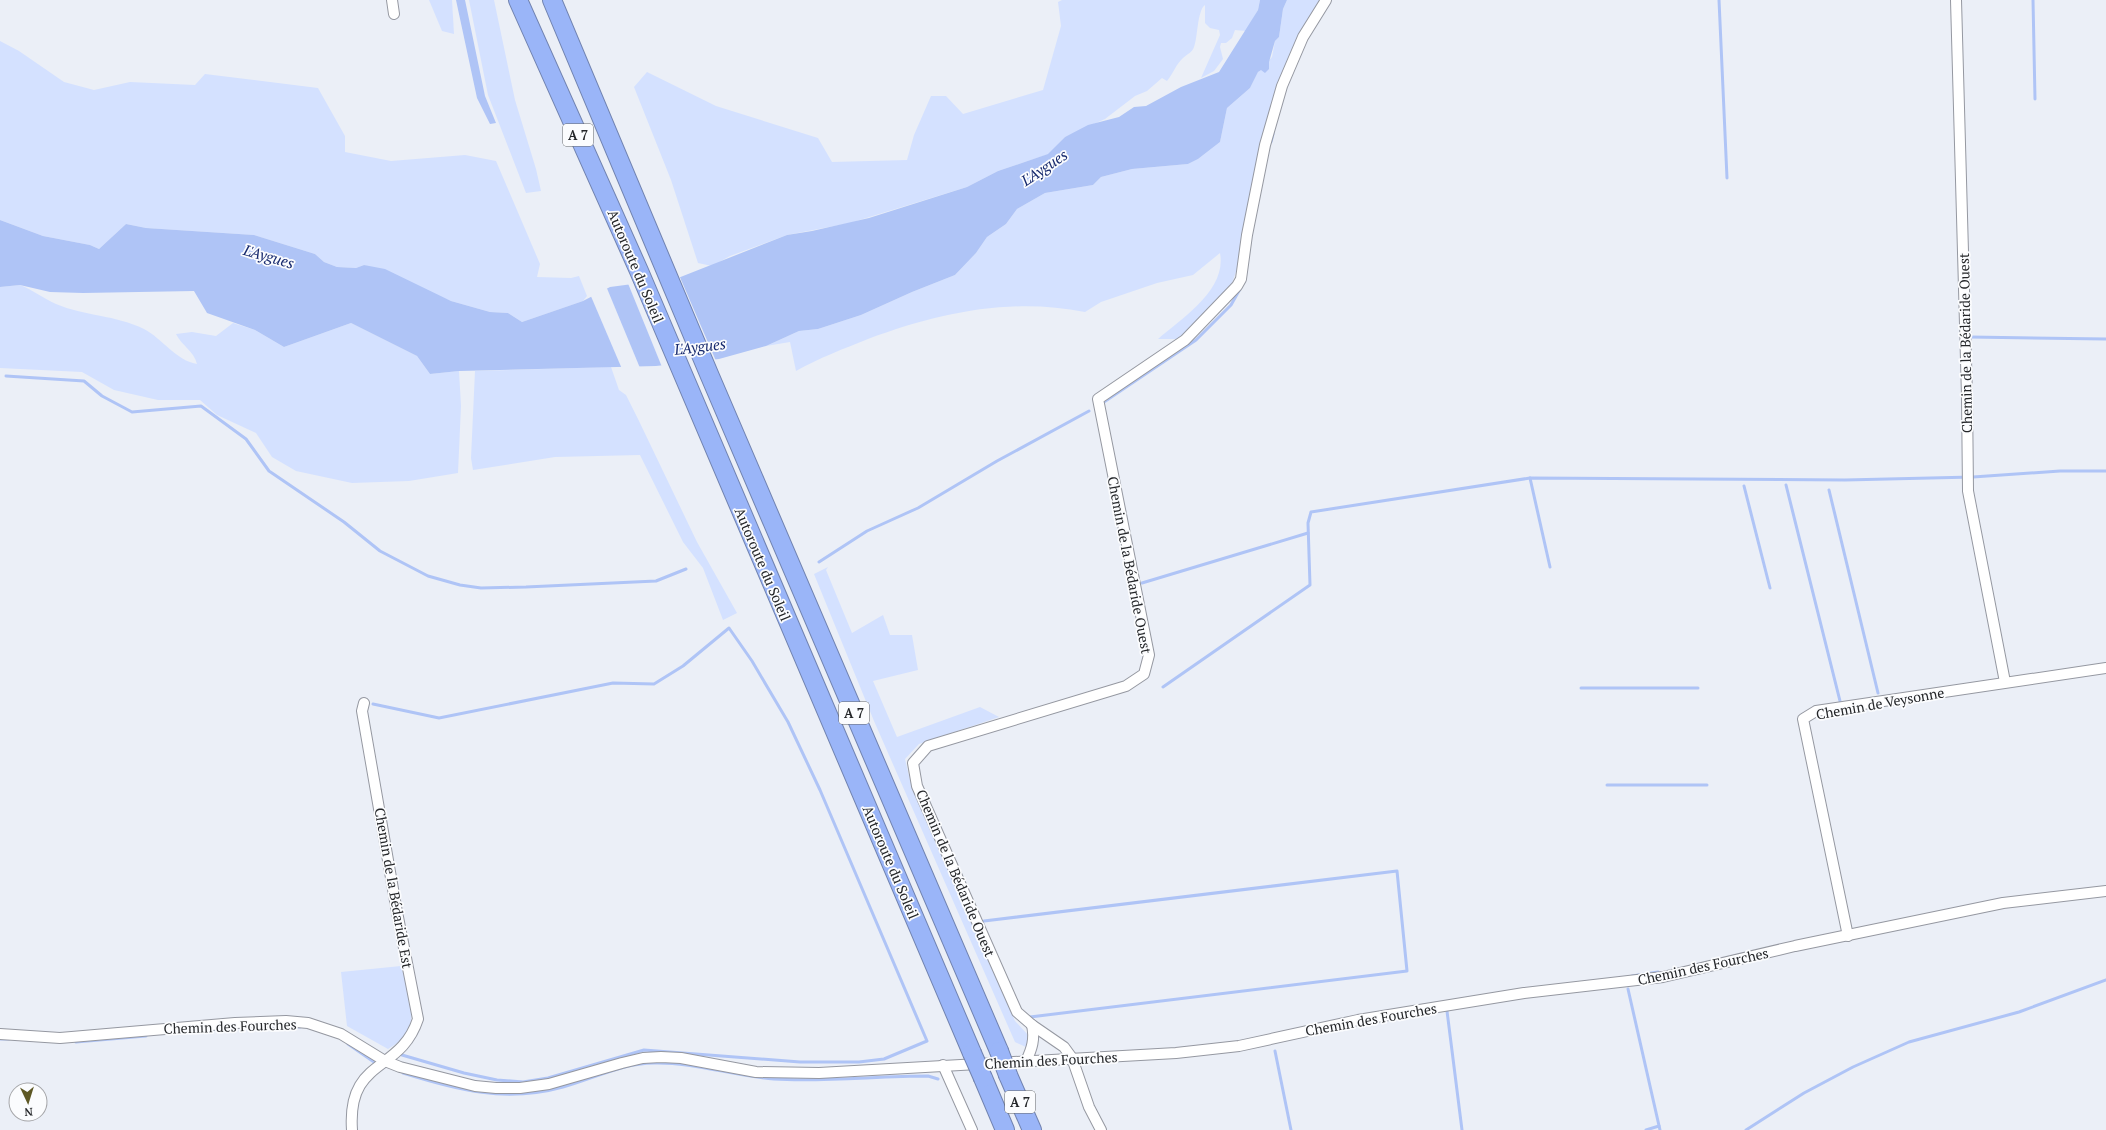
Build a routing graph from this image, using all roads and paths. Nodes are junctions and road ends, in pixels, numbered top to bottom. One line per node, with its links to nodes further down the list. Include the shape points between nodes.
1 (392, 0): 6 (street)
2 (518, 0): 20 (highway, Autoroute du Soleil / A 7, bridge, via 639,271)
3 (552, 0): 21 (highway, Autoroute du Soleil / A 7, bridge)
4 (1326, 0): 12 (street, Chemin de la Bédaride Ouest, via 1303,38 1282,86 1265,145 1241,279 1185,340 1098,399 1150,656 1144,674 1126,686 928,746 913,763 917,786 996,966 1017,1012)
5 (1956, 0): 8 (street, Chemin de la Bédaride Ouest, via 1968,491)
6 (394, 14)
7 (2106, 668): 8 (street, Chemin de Veysonne)
8 (2005, 682): 11 (street, Chemin de Veysonne, via 1816,711 1803,719)
9 (364, 702): 15 (street, Chemin de la Bédaride Est, via 362,711 396,912 418,1019 414,1033 401,1050)
10 (2106, 891): 11 (street, Chemin des Fourches, via 2003,903)
11 (1848, 936): 14 (street, Chemin des Fourches, via 1663,977 1524,993 1372,1017 1239,1046 1176,1053)
12 (1032, 1025): 14 (street, Chemin de la Bédaride Ouest, via 1064,1048); 16 (street, via 1033,1047)
13 (0, 1034): 15 (street, Chemin des Fourches, via 60,1038 286,1021 308,1023 341,1034)
14 (1072, 1058): 16 (street, Chemin des Fourches); 22 (street, via 1089,1107)
15 (385, 1061): 17 (street, Chemin des Fourches, via 475,1086 520,1088 549,1084 636,1060 661,1057 681,1058 756,1072 819,1073); 18 (street, Chemin de la Bédaride Est, via 358,1086 354,1095)
16 (1026, 1061): 17 (street, Chemin des Fourches)
17 (943, 1065): 19 (street)
18 (352, 1130)
19 (972, 1130)
20 (1005, 1130)
21 (1032, 1130)
22 (1101, 1130)

